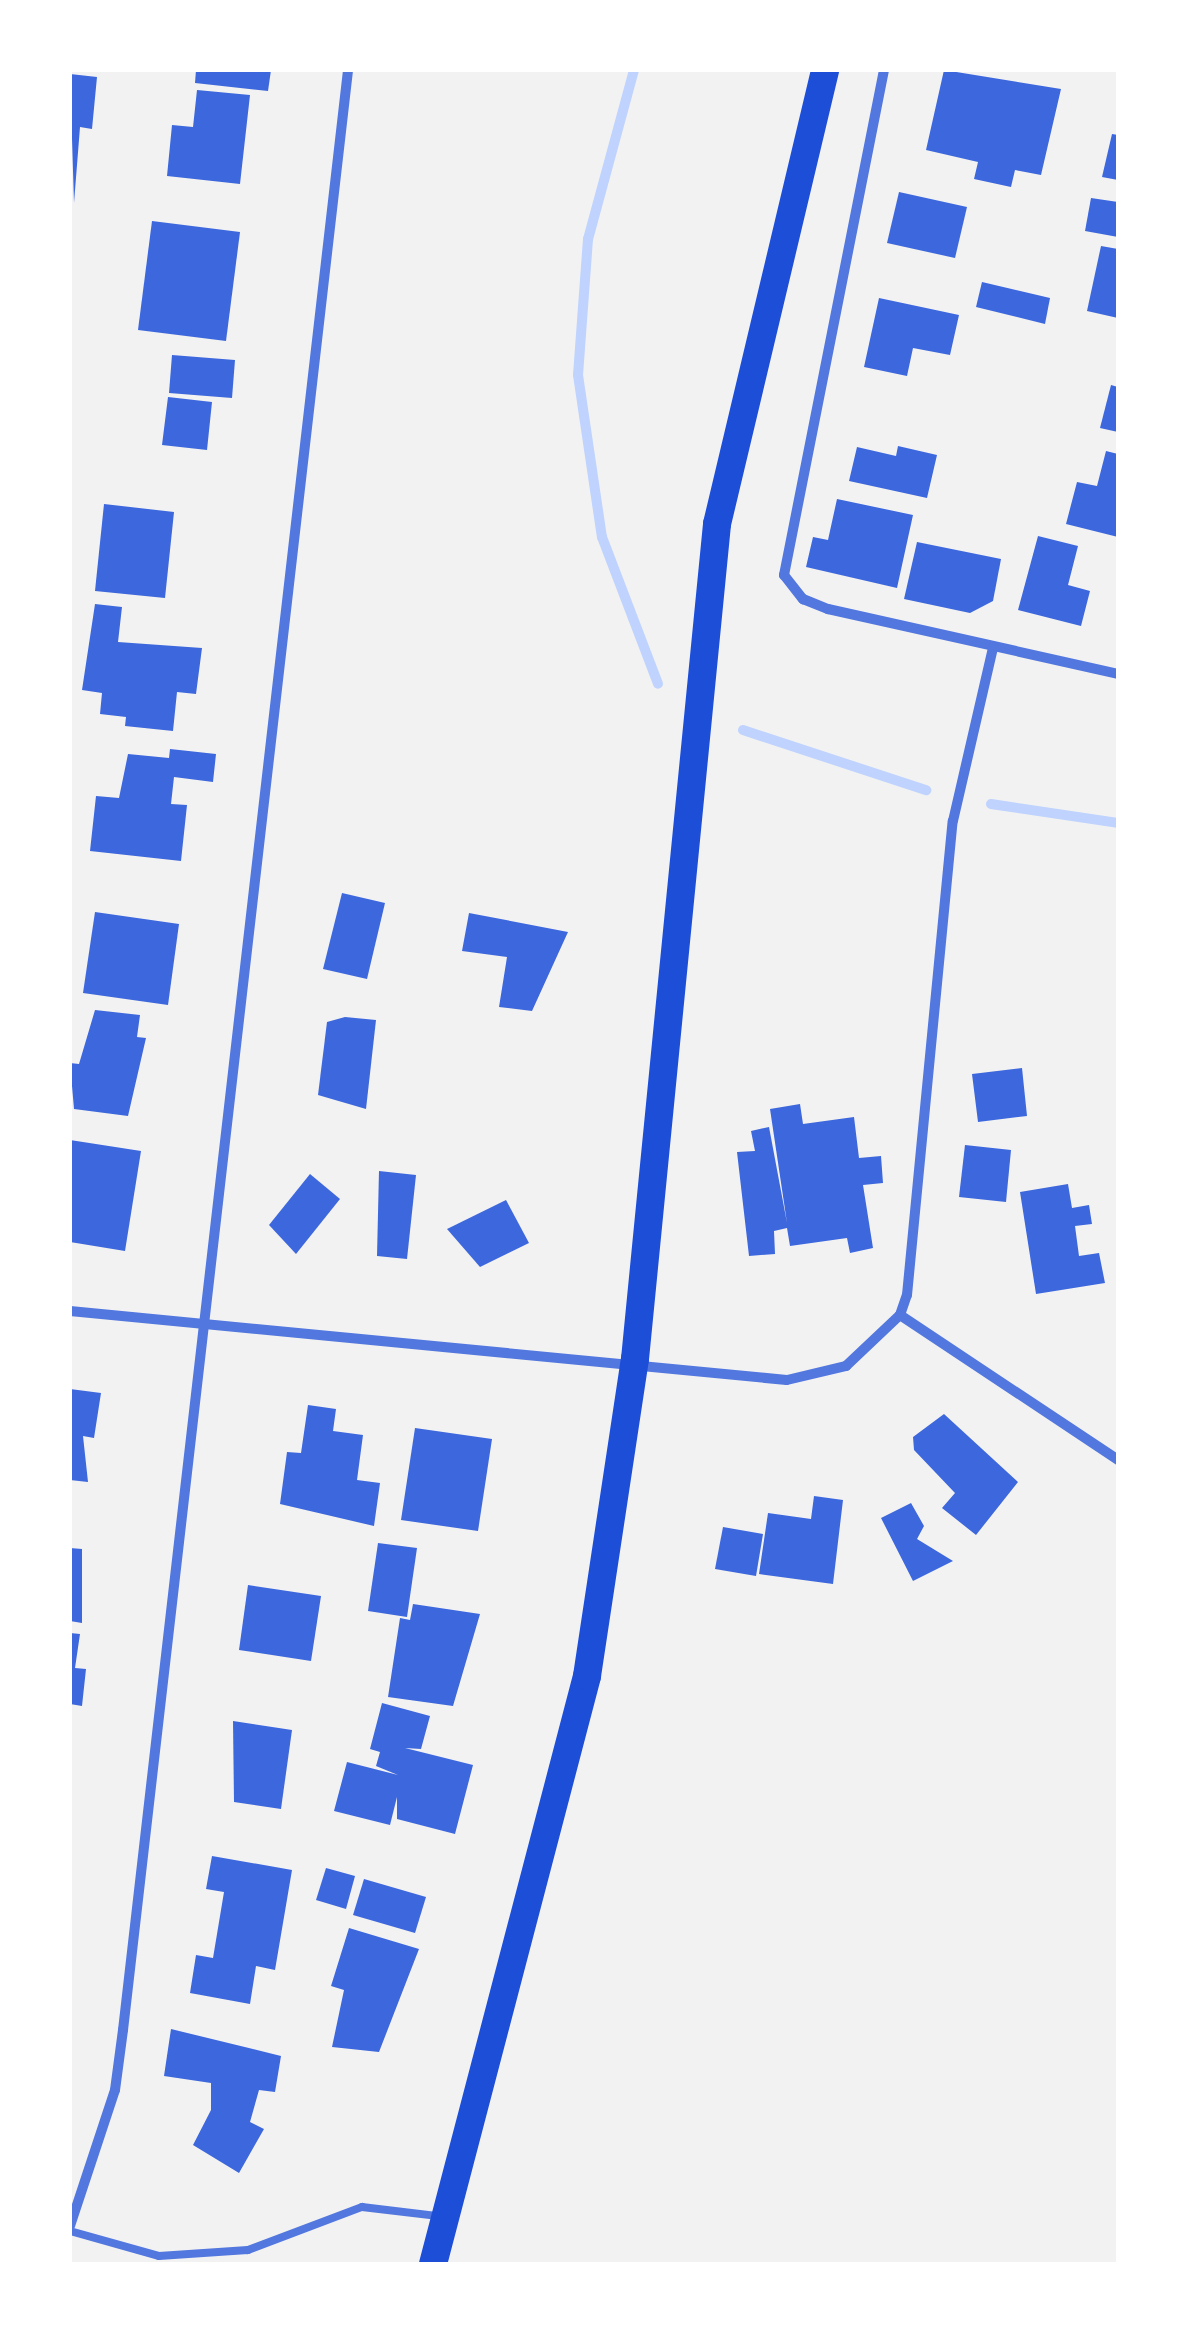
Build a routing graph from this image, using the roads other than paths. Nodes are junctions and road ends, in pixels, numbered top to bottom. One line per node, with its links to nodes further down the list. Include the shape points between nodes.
1 (348, 70): 8 (street)
2 (824, 70): 9 (highway, via 717,524)
3 (884, 70): 4 (street, via 784,551 792,589 828,609)
4 (993, 648): 5 (street); 7 (street, via 953,821)
5 (1118, 674)
6 (70, 1311): 8 (street)
7 (900, 1316): 9 (street, via 846,1366 806,1380); 10 (street)
8 (206, 1325): 9 (street); 11 (street, via 119,2064)
9 (634, 1359): 12 (highway, via 587,1676)
10 (1118, 1460)
11 (76, 2197): 13 (street)
12 (448, 2219): 13 (lane, via 362,2206 248,2250 158,2256); 14 (highway)
13 (70, 2228)
14 (433, 2264)

